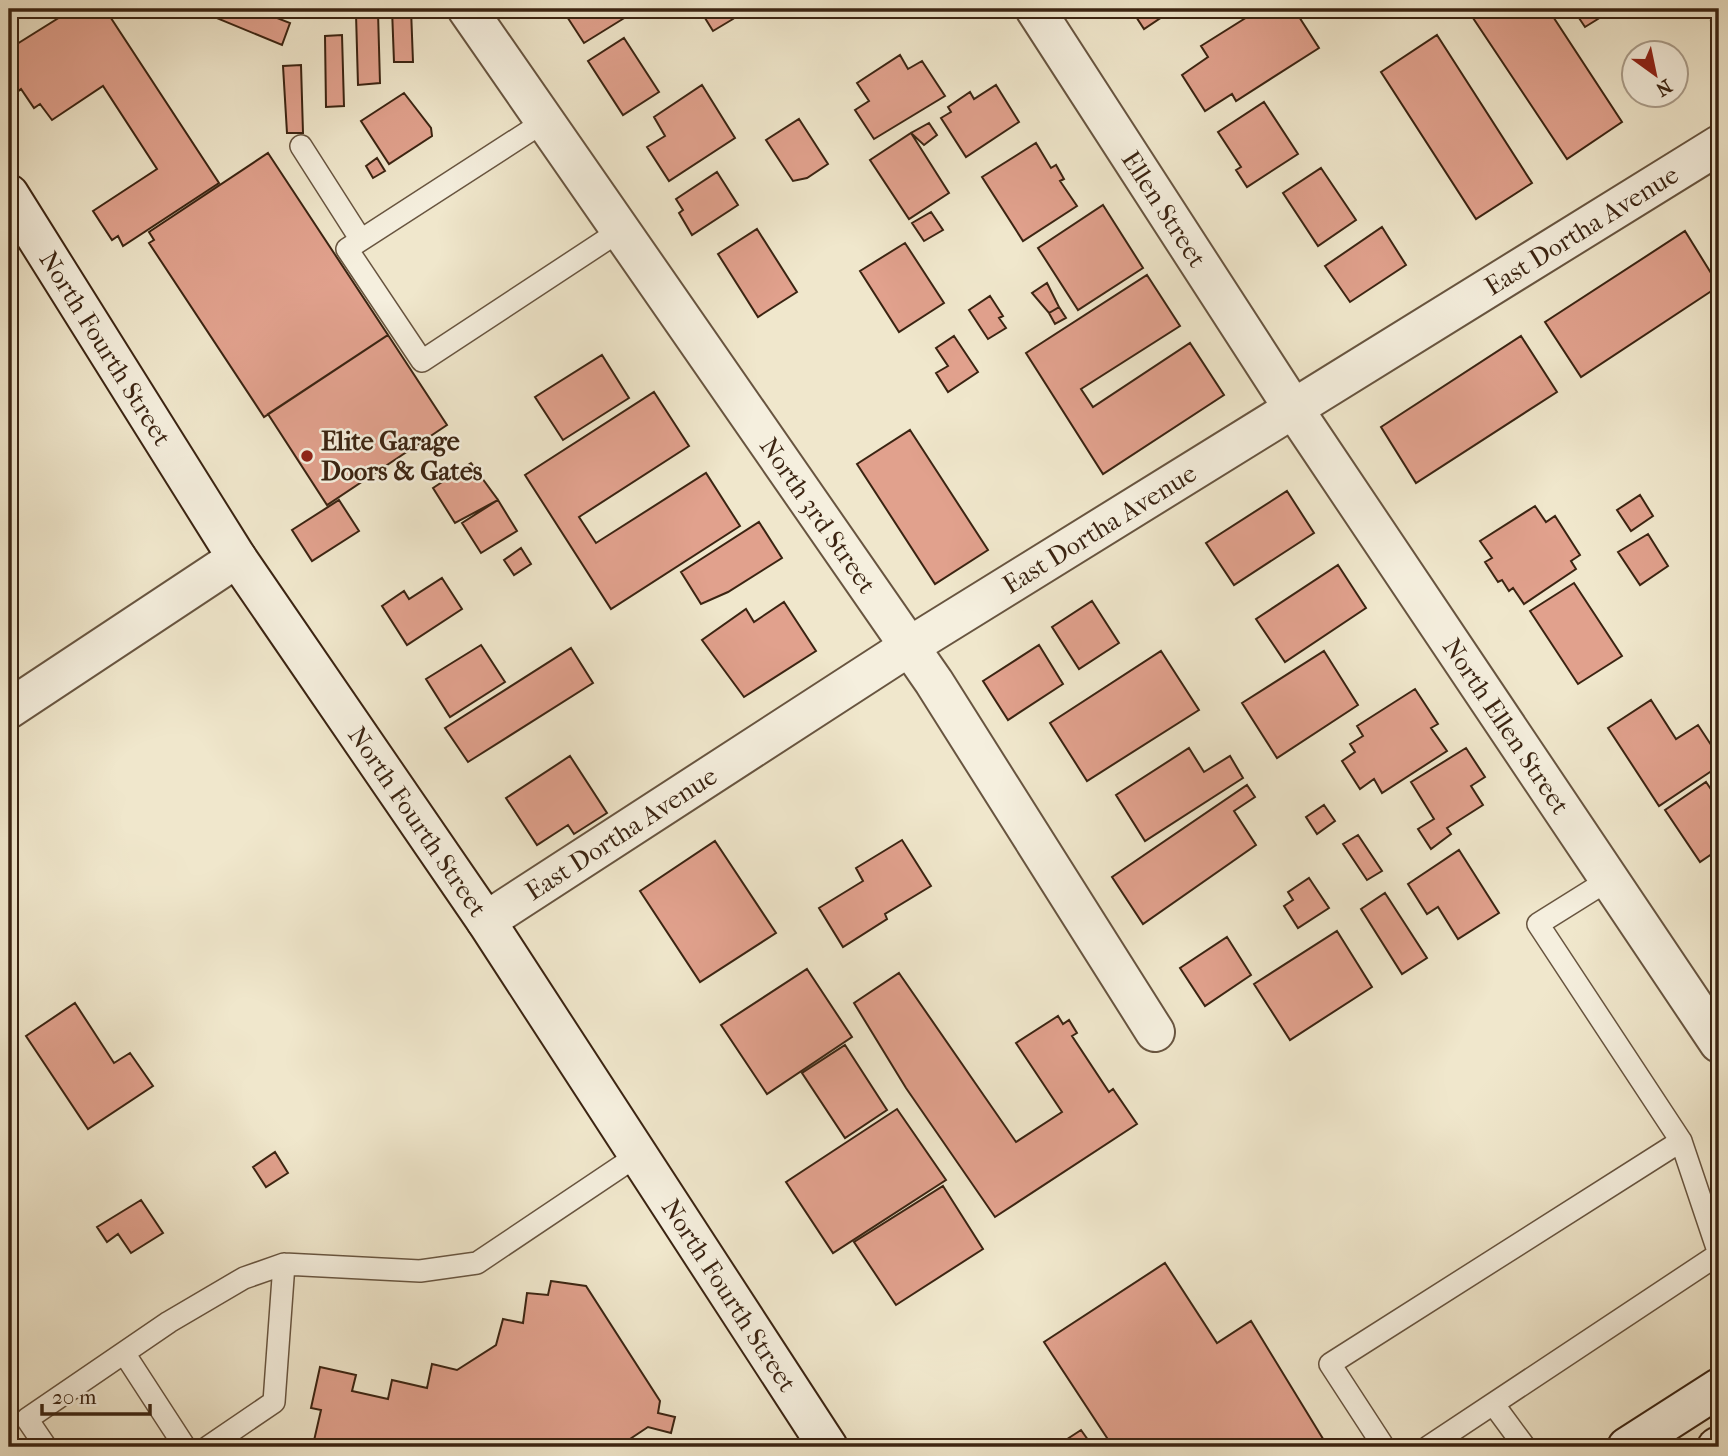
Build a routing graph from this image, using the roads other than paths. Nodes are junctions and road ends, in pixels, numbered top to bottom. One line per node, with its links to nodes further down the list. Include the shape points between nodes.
1 (467, 9): 3 (street, North 3rd Street)
2 (1035, 9): 9 (street, Ellen Street)
3 (545, 121): 7 (street, North 3rd Street); 8 (lane)
4 (301, 146): 8 (lane)
5 (1717, 152): 9 (street, East Dortha Avenue)
6 (9, 194): 10 (street, North Fourth Street)
7 (621, 230): 8 (lane, via 422,361 347,249); 11 (street, North 3rd Street)
8 (361, 240)
9 (1293, 408): 11 (street, East Dortha Avenue); 13 (street, North Ellen Street)
10 (237, 558): 12 (street); 14 (street, North Fourth Street)
11 (910, 646): 14 (street, East Dortha Avenue); 15 (street, North 3rd Street)
12 (9, 709)
13 (1610, 880): 16 (street, North Ellen Street); 17 (lane, via 1538,924)
14 (486, 921): 18 (street, North Fourth Street)
15 (1155, 1032)
16 (1719, 1043)
17 (1681, 1141): 22 (lane, via 1719,1254); 27 (lane, via 1330,1364)
18 (638, 1155): 19 (lane, via 477,1263 420,1271); 26 (street, North Fourth Street)
19 (284, 1264): 20 (lane, via 244,1278); 25 (lane, via 274,1402)
20 (124, 1353): 23 (lane, via 27,1419); 24 (lane)
21 (1719, 1388): 30 (street)
22 (1494, 1405): 28 (lane); 29 (lane)
23 (46, 1447)
24 (185, 1447)
25 (208, 1447)
26 (828, 1447)
27 (1384, 1447)
28 (1428, 1447)
29 (1525, 1447)
30 (1627, 1447)

